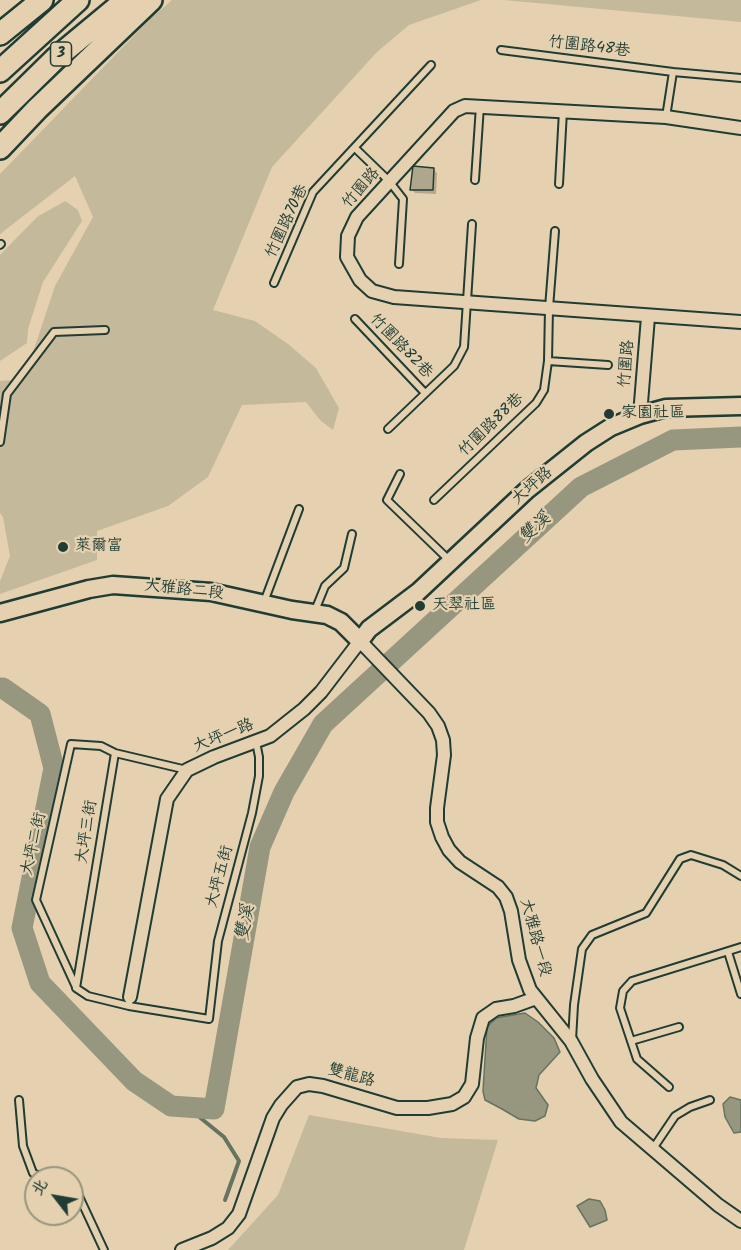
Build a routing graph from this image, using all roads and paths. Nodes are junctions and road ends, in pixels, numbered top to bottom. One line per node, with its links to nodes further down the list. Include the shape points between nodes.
1 (42, 0): 5 (highway)
2 (78, 0): 8 (highway, 3)
3 (126, 0): 13 (highway, 3, via 56,57)
4 (151, 0): 16 (highway)
5 (0, 34)
6 (501, 50): 9 (lane, 竹圍路48巷)
7 (431, 65): 17 (lane, 竹圍路70巷)
8 (0, 71)
9 (674, 72): 10 (lane, 竹圍路48巷); 14 (lane)
10 (741, 78)
11 (480, 106): 12 (street, 竹園路); 18 (lane); 19 (street, 竹園路, via 454,111)
12 (563, 111): 14 (street, 竹園路); 20 (lane)
13 (0, 113)
14 (666, 117): 15 (street, 竹園路)
15 (741, 128)
16 (0, 148)
17 (355, 148): 19 (lane); 24 (lane, 竹圍路70巷, via 313,192)
18 (475, 180)
19 (389, 181): 23 (lane, via 403,199); 25 (street, 竹園路, via 357,217 348,236 347,257 360,280 372,291 394,297)
20 (559, 184)
21 (472, 224): 25 (lane, 竹圍路82巷)
22 (555, 231): 26 (lane, 竹圍路88巷)
23 (399, 264)
24 (274, 283)
25 (467, 302): 26 (street, 竹園路); 33 (lane, 竹圍路82巷, via 464,346 454,366)
26 (549, 308): 27 (street, 竹園路); 31 (lane, 竹圍路88巷)
27 (648, 317): 29 (street, 竹園路); 35 (street, 竹圍路)
28 (355, 319): 33 (lane, 竹圍路82巷)
29 (741, 322)
30 (105, 330): 37 (lane, via 54,332 7,394)
31 (548, 361): 32 (lane); 39 (lane, 竹圍路88巷, via 544,390 536,403)
32 (608, 365)
33 (425, 393): 36 (lane, 竹圍路82巷)
34 (741, 406): 35 (street, 大坪路, via 666,408)
35 (640, 415): 42 (street, 大坪路, via 611,427 560,464)
36 (388, 429)
37 (0, 442)
38 (400, 474): 42 (lane, via 387,500)
39 (434, 500)
40 (299, 509): 43 (lane)
41 (352, 534): 45 (lane, via 344,568 325,586)
42 (451, 562): 46 (street, 大坪路, via 369,629)
43 (263, 602): 44 (street, 大雅路二段, via 212,592 113,585); 45 (street, 大雅路二段)
44 (0, 612)
45 (314, 613): 46 (street, 大雅路二段, via 341,622)
46 (364, 646): 47 (street, 大坪一路, via 282,727); 55 (street, 大雅路一段, via 438,726 443,740 437,808 442,837 460,862 498,887 506,897 524,976)
47 (256, 742): 49 (street, 大坪一路); 56 (lane, 大坪五街, via 259,776 218,941 209,1019)
48 (115, 753): 49 (lane); 53 (lane, 大坪三街); 53 (lane, 大坪二街, via 101,746 71,744 36,900)
49 (187, 770): 56 (street, 大坪一路, via 167,799)
50 (741, 876): 58 (lane, via 723,865 691,855 680,860 646,913 592,935 582,949)
51 (741, 947): 52 (lane)
52 (728, 952): 54 (lane); 59 (lane, via 632,981 623,991 620,1008)
53 (76, 988): 56 (lane, via 88,996)
54 (741, 994)
55 (536, 998): 58 (street, 大雅路一段); 68 (street, 雙龍路, via 496,1009 483,1018 472,1084 464,1097 452,1104 397,1108 323,1086 297,1087 273,1118 239,1214 228,1228)
56 (129, 1001)
57 (680, 1027): 59 (lane)
58 (572, 1041): 63 (street, 大雅路一段, via 621,1122)
59 (631, 1041): 60 (lane, via 637,1059)
60 (669, 1087)
61 (19, 1100): 64 (lane, via 23,1146)
62 (710, 1100): 63 (lane, via 675,1116)
63 (652, 1150): 66 (street, 大雅路一段)
64 (30, 1166)
65 (84, 1207): 67 (lane)
66 (740, 1222)
67 (104, 1250)
68 (182, 1250)

